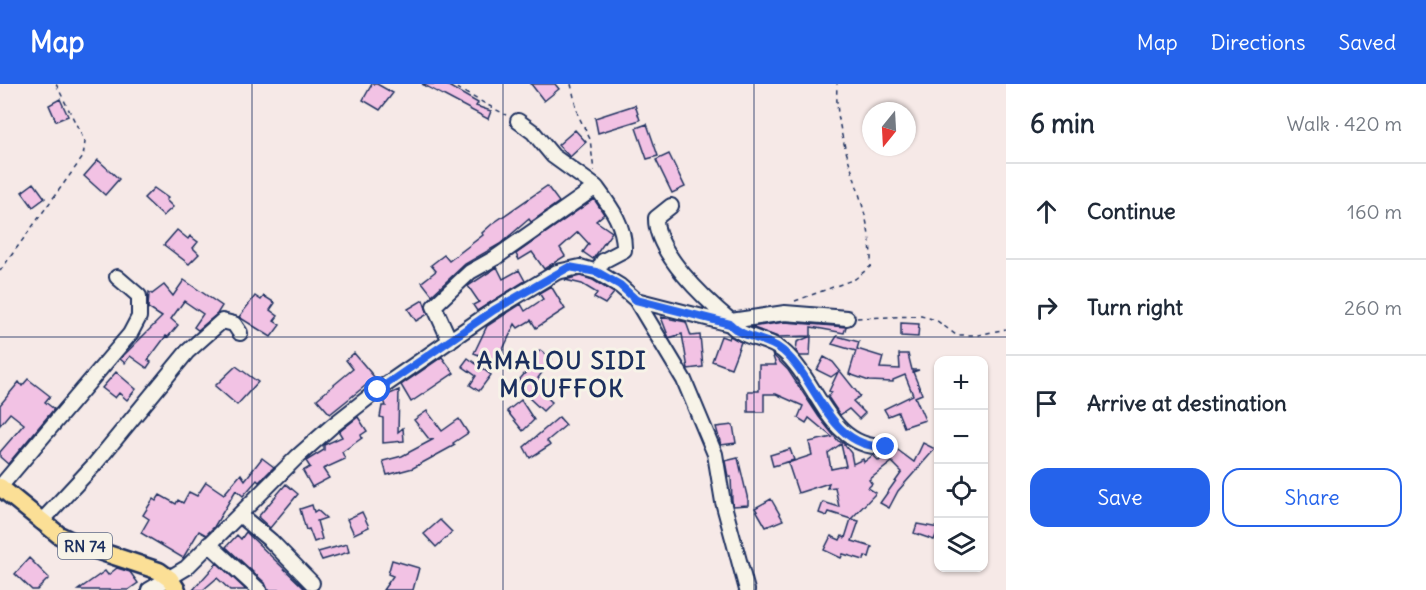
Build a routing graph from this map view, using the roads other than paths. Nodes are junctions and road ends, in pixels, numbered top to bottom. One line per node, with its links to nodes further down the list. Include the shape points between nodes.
1 (518, 121): 2 (street, via 553,156)
2 (596, 187): 4 (street, via 612,208 624,236 624,250 603,261); 10 (street, via 470,272 434,306)
3 (671, 206): 8 (street, via 656,218 666,248 679,268)
4 (597, 272): 6 (street); 10 (street, via 580,267 557,272)
5 (117, 277): 12 (street, via 139,296 139,317 130,334)
6 (636, 300): 8 (street); 20 (street, via 684,380 715,454 723,502)
7 (847, 318): 8 (street, via 785,313)
8 (731, 322): 11 (street, via 738,333 783,351 840,429 871,447)
9 (240, 333): 14 (street, via 234,324 222,321 187,352 95,464)
10 (450, 341): 13 (street, via 332,426)
11 (886, 447)
12 (0, 487): 14 (main road, RN 74)
13 (240, 515): 15 (street); 16 (street)
14 (41, 522): 17 (main road, RN 74, via 75,543 146,566)
15 (209, 544): 17 (street); 19 (street)
16 (312, 583)
17 (173, 584): 18 (street)
18 (149, 590)
19 (260, 590)
20 (747, 590)

